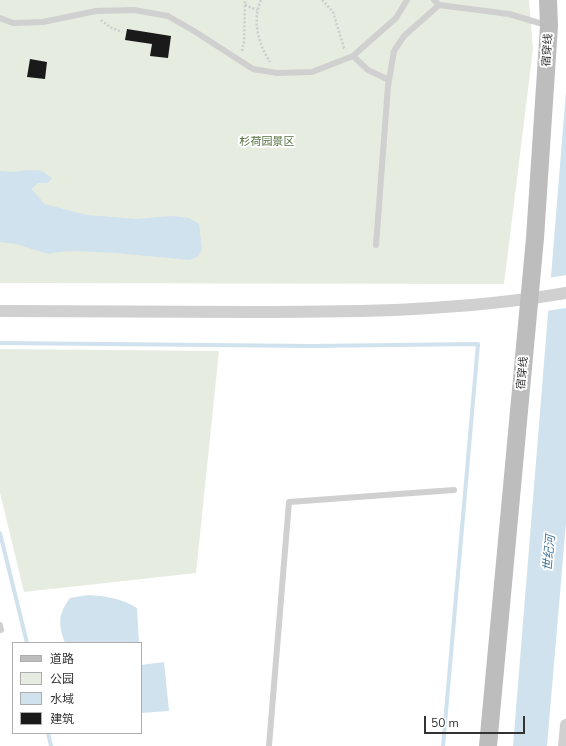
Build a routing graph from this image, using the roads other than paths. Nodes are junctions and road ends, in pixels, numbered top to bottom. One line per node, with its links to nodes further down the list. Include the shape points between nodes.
1 (407, 0): 6 (lane, via 396,18)
2 (548, 0): 5 (main road, 宿穿线)
3 (436, 2): 5 (lane, via 509,14); 7 (lane, via 404,36 394,51)
4 (0, 18): 6 (lane, via 13,23 43,22 92,12 134,10 168,16 253,69 277,73 312,72)
5 (549, 26): 10 (main road, 宿穿线)
6 (354, 56): 7 (lane, via 368,70)
7 (389, 80): 8 (lane)
8 (376, 244)
9 (566, 294): 10 (street)
10 (530, 299): 11 (street, via 418,310 358,312); 15 (main road, 宿穿线)
11 (0, 311)
12 (454, 490): 14 (lane, via 289,502)
13 (566, 725): 16 (street)
14 (269, 746)
15 (488, 746)
16 (564, 746)

